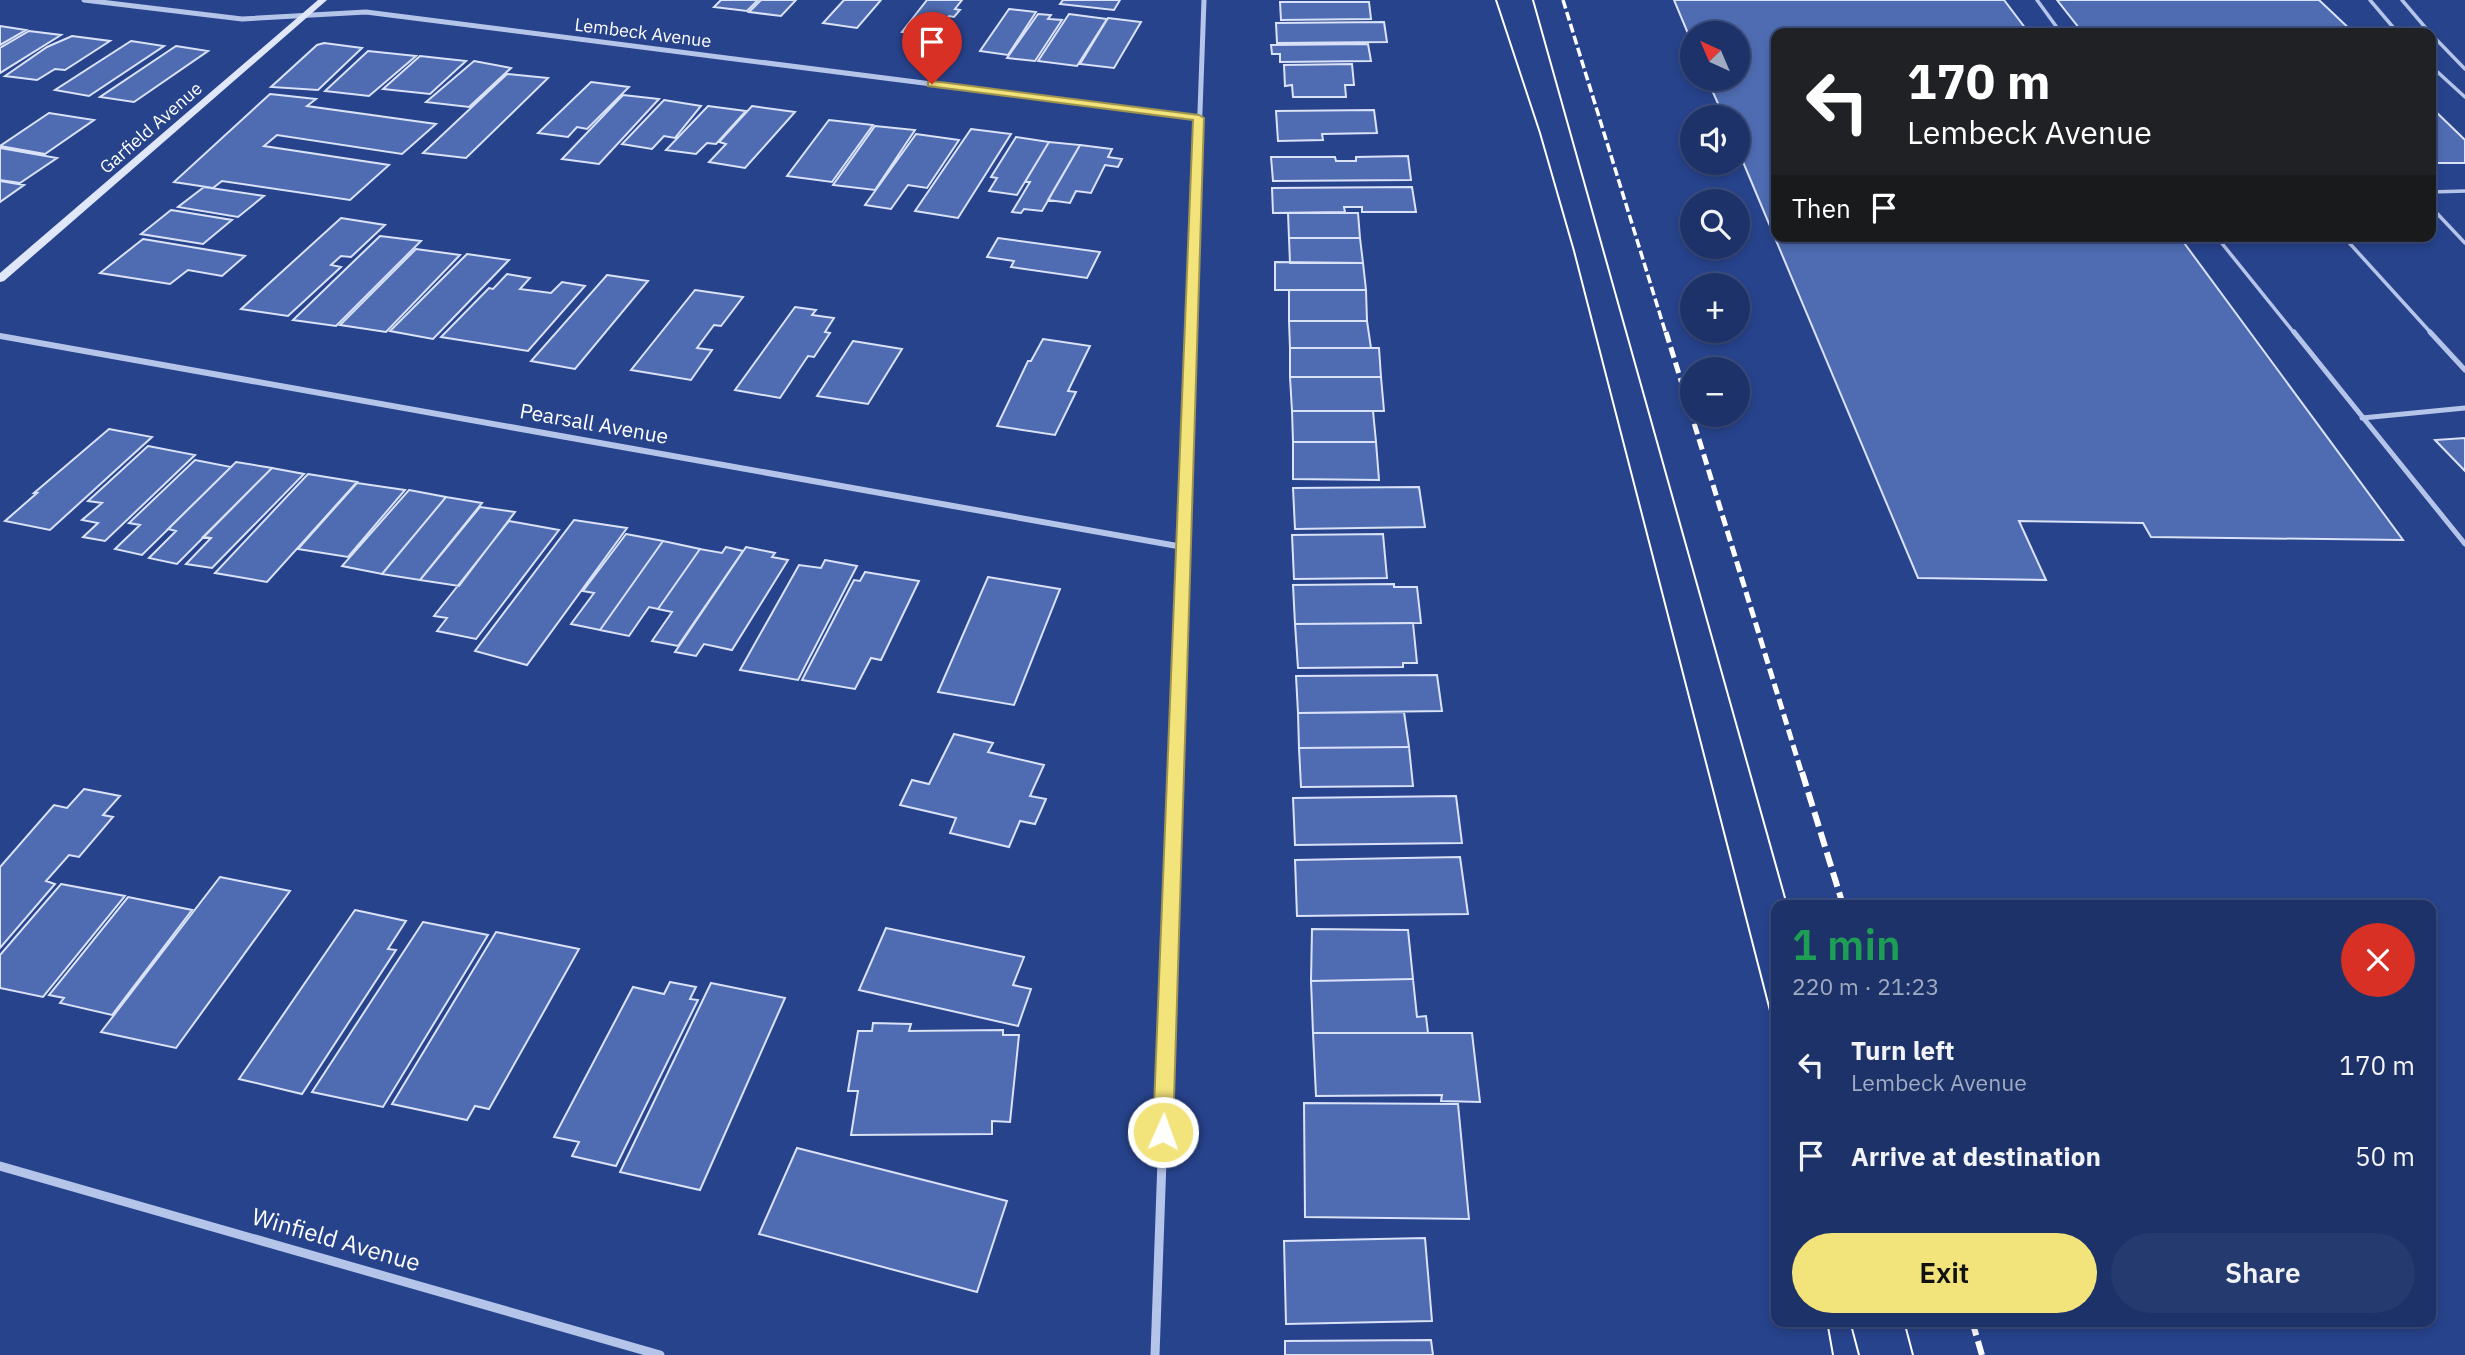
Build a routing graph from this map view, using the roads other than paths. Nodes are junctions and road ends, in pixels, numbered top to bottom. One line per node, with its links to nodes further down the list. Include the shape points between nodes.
1 (83, 0): 7 (street, Lembeck Avenue, via 242,19)
2 (323, 0): 7 (main road, Garfield Avenue)
3 (1203, 0): 15 (street)
4 (2037, 0): 8 (lane)
5 (2370, 0): 9 (lane)
6 (2402, 0): 10 (lane)
7 (305, 16): 15 (street, Lembeck Avenue, via 366,12); 22 (main road, Garfield Avenue)
8 (2057, 28)
9 (2394, 28)
10 (2425, 28)
11 (2436, 40): 12 (lane)
12 (2465, 69)
13 (2436, 71): 14 (lane)
14 (2465, 97)
15 (1199, 118): 28 (street)
16 (2465, 191): 17 (lane)
17 (2436, 192)
18 (2436, 212): 21 (lane)
19 (2221, 242): 26 (lane)
20 (2348, 242): 24 (lane)
21 (2465, 243)
22 (0, 279)
23 (0, 335): 28 (street, Pearsall Avenue)
24 (2465, 370)
25 (2465, 408): 26 (lane)
26 (2362, 418): 27 (lane)
27 (2465, 544)
28 (1183, 547): 31 (street)
29 (0, 1166): 30 (street, Winfield Avenue)
30 (660, 1355)
31 (1155, 1355)

